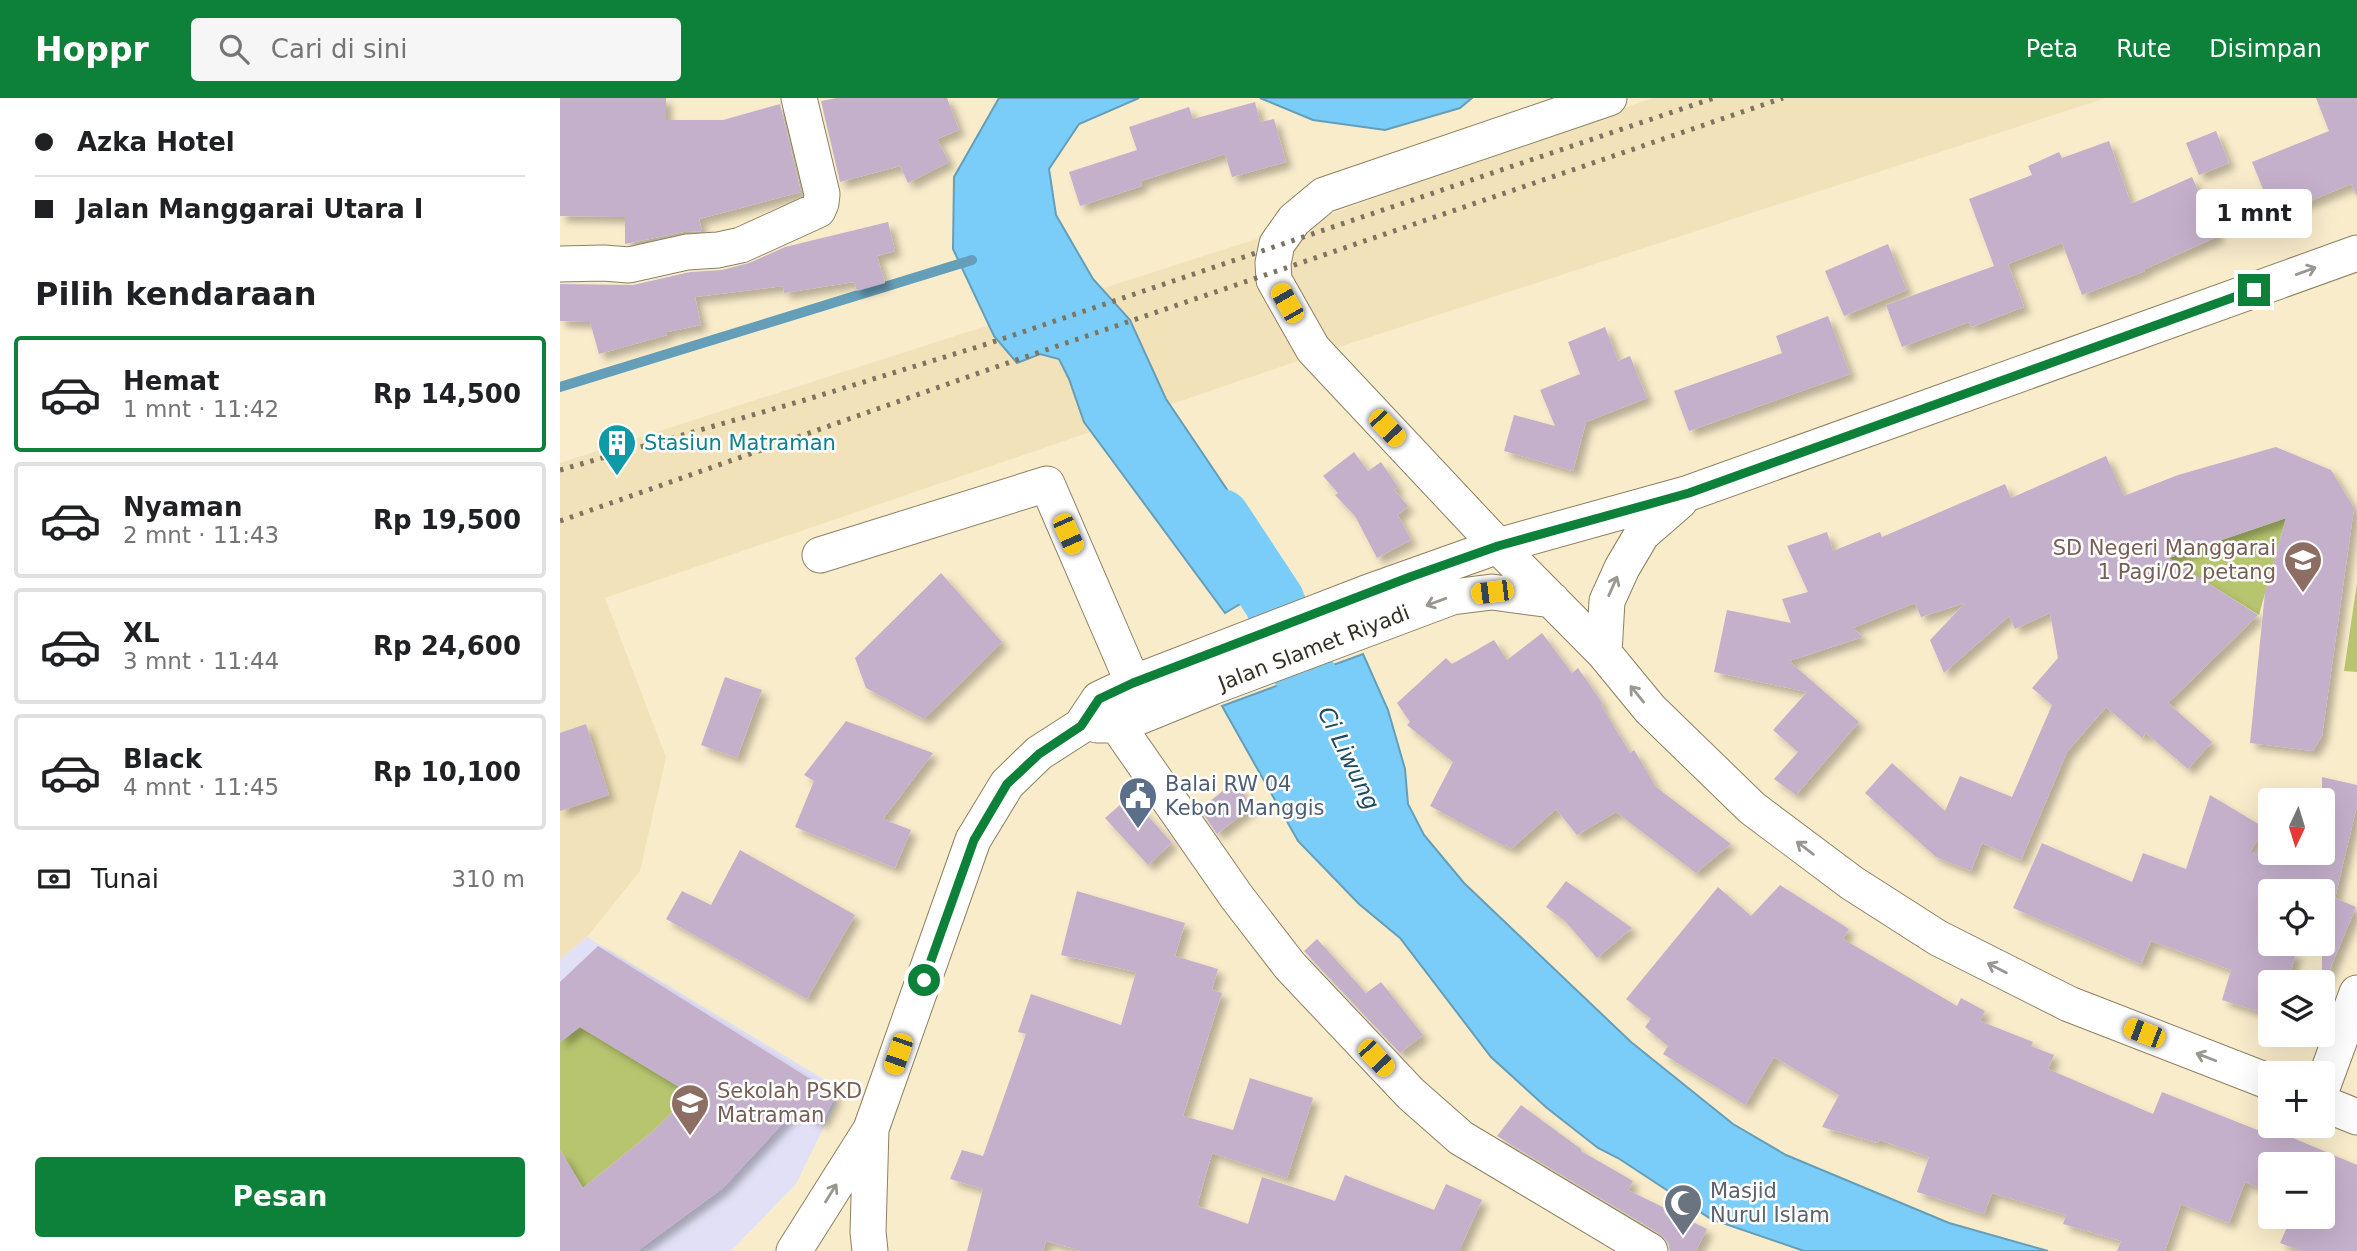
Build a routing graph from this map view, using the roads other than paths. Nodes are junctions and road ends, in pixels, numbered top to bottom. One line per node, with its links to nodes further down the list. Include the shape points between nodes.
1 (799, 98): 4 (street, via 822,194 818,210 741,245 718,250 629,265)
2 (1609, 98): 6 (street, via 1324,195 1294,220 1275,253 1274,280 1313,349)
3 (2357, 253): 5 (street, Jalan Slamet Riyadi, one-way to 3)
4 (560, 264)
5 (1689, 493): 6 (street, Jalan Slamet Riyadi); 10 (street, one-way to 5, via 1607,601 1622,568 1642,534)
6 (1498, 546): 8 (street); 9 (street, Jalan Slamet Riyadi)
7 (820, 555): 12 (street, via 1046,485)
8 (1552, 600): 9 (street, Jalan Slamet Riyadi, one-way to 9, via 1492,592); 10 (street)
9 (1372, 608): 11 (street, Jalan Slamet Riyadi)
10 (1604, 653): 16 (street, one-way to 10, via 2069,1004 1938,938 1852,884 1752,808 1650,709)
11 (1206, 672): 12 (street, Jalan Slamet Riyadi); 13 (street, Jalan Slamet Riyadi)
12 (1133, 683): 13 (street, Jalan Slamet Riyadi)
13 (1100, 717): 19 (street, Jalan Slamet Riyadi, via 1039,754 1007,784 974,840); 22 (street, via 1290,966 1411,1094 1461,1138)
14 (2357, 993): 15 (street)
15 (2332, 1061)
16 (2258, 1077)
17 (2335, 1109): 18 (street)
18 (2357, 1118)
19 (872, 1129): 20 (street, Jalan Slamet Riyadi, one-way to 19); 21 (street, Jalan Slamet Riyadi)
20 (794, 1251)
21 (870, 1251)
22 (1650, 1251)

